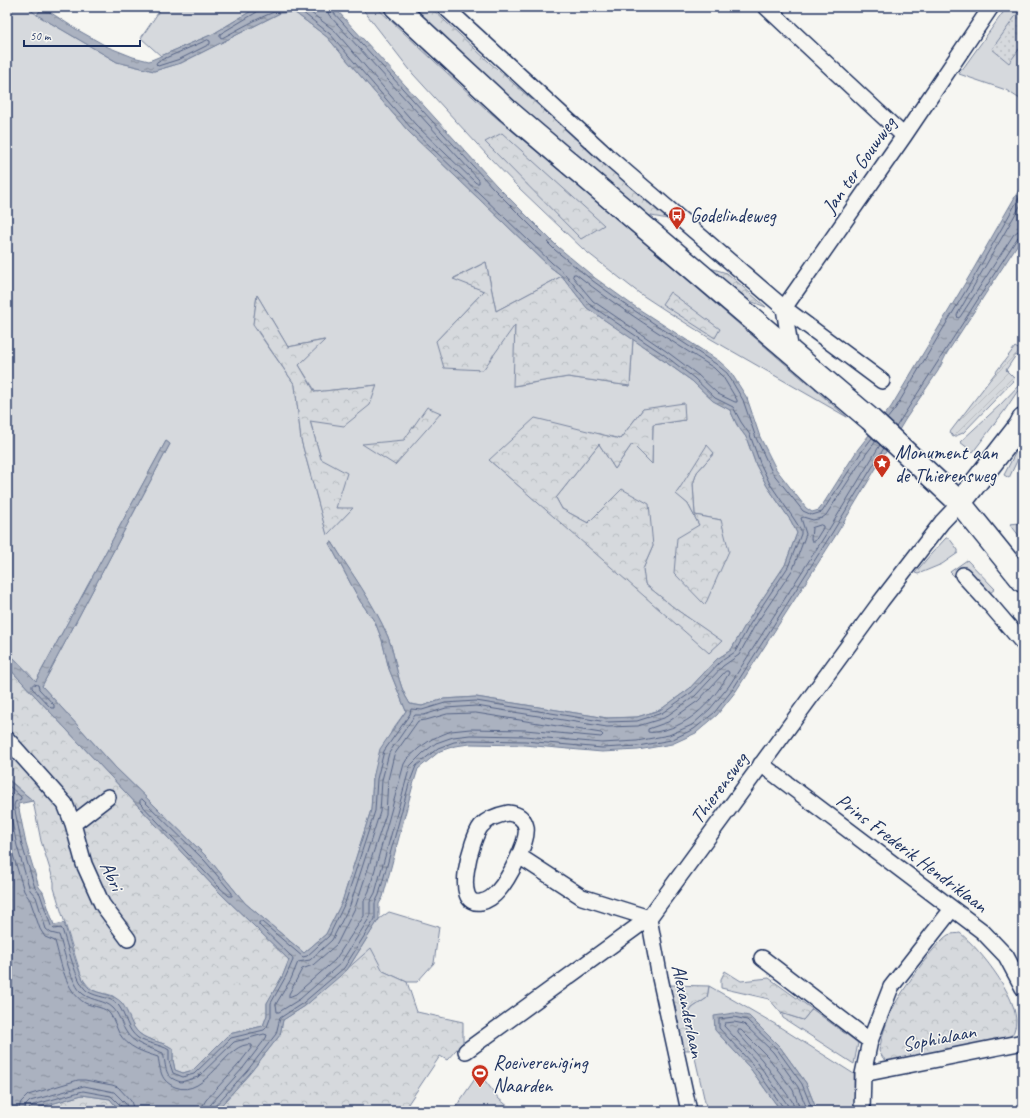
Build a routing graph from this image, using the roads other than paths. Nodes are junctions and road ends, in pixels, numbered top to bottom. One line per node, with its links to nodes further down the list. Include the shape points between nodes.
1 (396, 7): 7 (main road, via 508,111)
2 (446, 7): 6 (street, via 606,155)
3 (766, 7): 5 (street)
4 (991, 7): 5 (street, Jan ter Gouwweg)
5 (904, 136): 6 (street, Jan ter Gouwweg)
6 (784, 308): 7 (street); 8 (street)
7 (791, 352): 10 (main road, via 870,419)
8 (882, 381)
9 (1023, 420): 10 (main road)
10 (960, 503): 12 (main road); 15 (street, Thierensweg, via 942,522 881,601)
11 (963, 575): 13 (street)
12 (1023, 581)
13 (1023, 643)
14 (7, 739): 17 (street, Abri, via 65,804)
15 (761, 764): 19 (street, Prins Frederik Hendriklaan); 20 (street, Thierensweg)
16 (108, 797): 17 (street)
17 (73, 824): 21 (street, Abri, via 84,864 102,904)
18 (519, 856): 18 (street, via 499,890 484,901 477,903 470,900 464,884 473,841 482,826 502,814 513,813 521,817 526,833); 20 (street, via 582,897)
19 (952, 909): 23 (street, Prins Frederik Hendriklaan, via 982,931 1006,956); 24 (street, via 891,988)
20 (649, 918): 26 (street, Thierensweg); 28 (street, Alexanderlaan)
21 (128, 939)
22 (762, 958): 24 (street)
23 (1023, 988)
24 (870, 1040): 27 (street)
25 (1023, 1042): 27 (street, Sophialaan)
26 (466, 1051)
27 (863, 1074): 29 (street)
28 (689, 1111)
29 (862, 1111)

